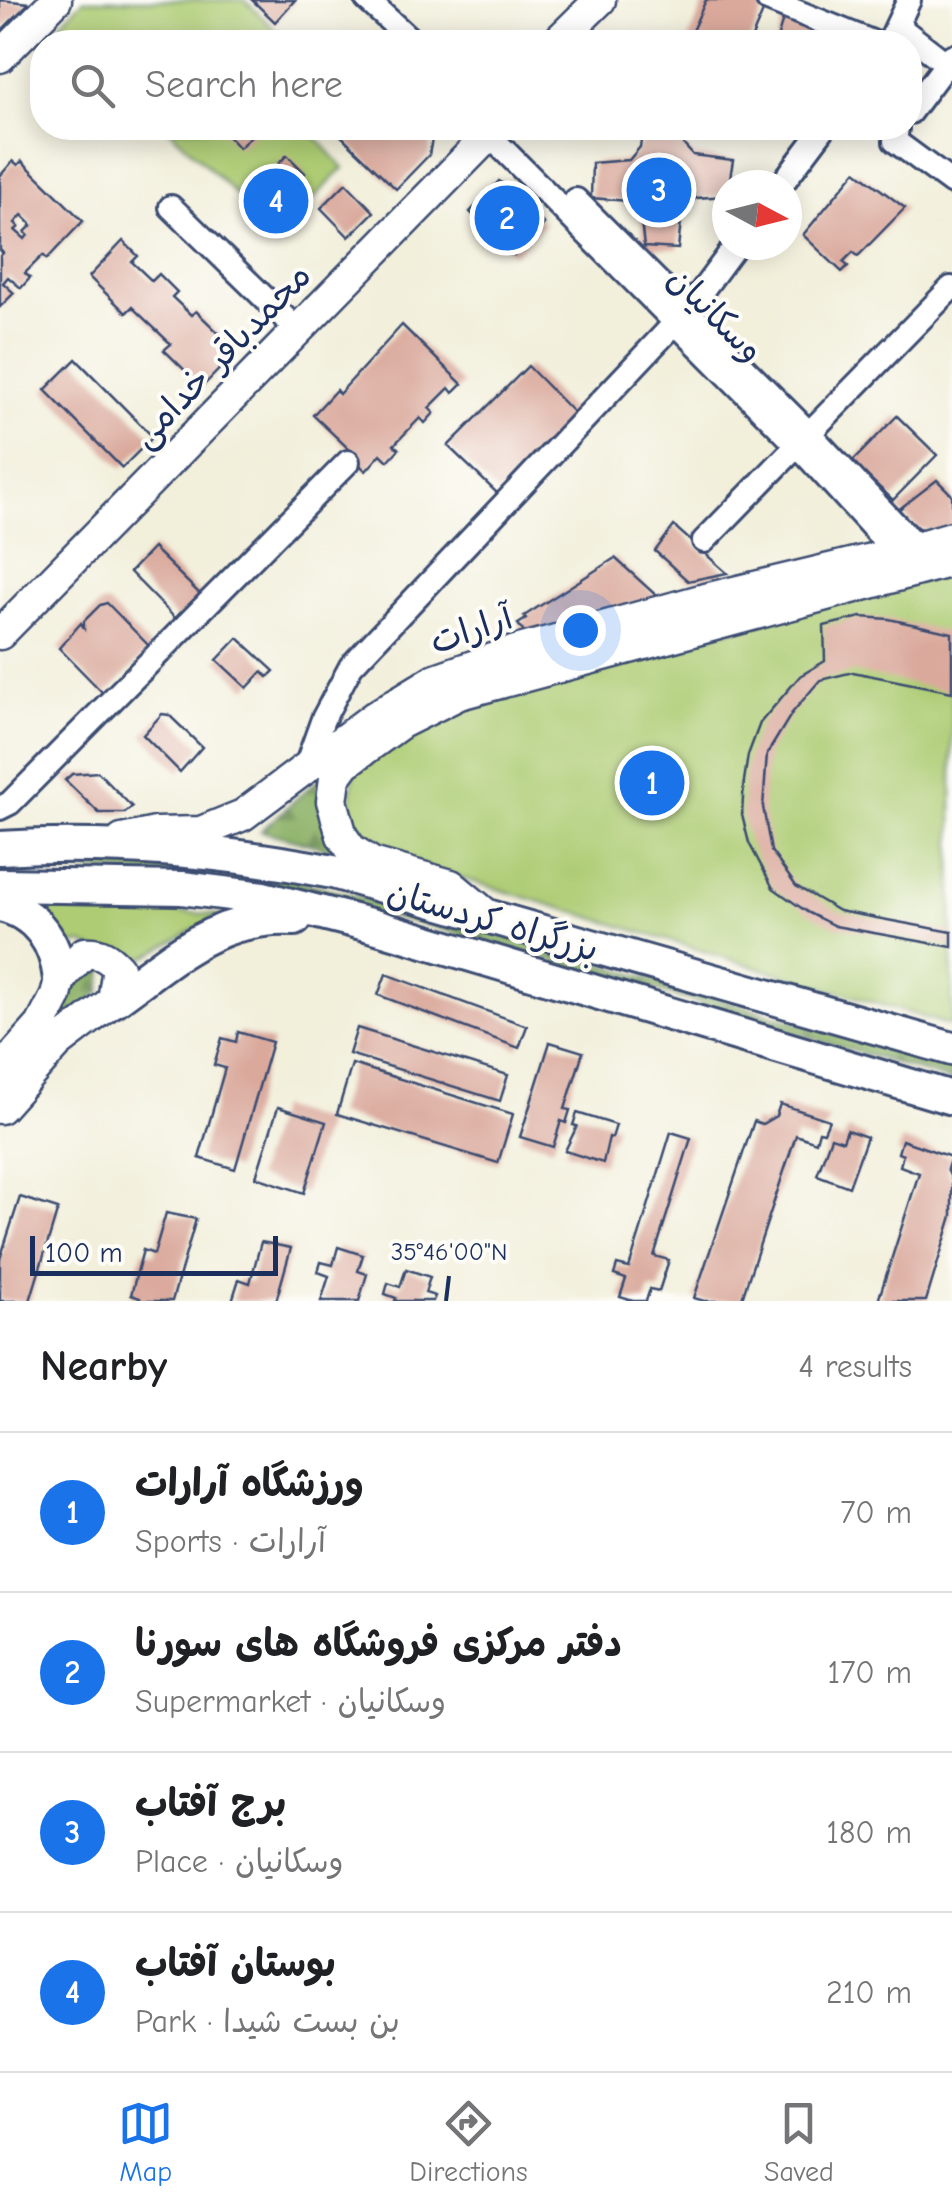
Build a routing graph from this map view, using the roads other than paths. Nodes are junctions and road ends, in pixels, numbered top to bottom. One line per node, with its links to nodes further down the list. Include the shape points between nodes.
1 (56, 0): 13 (main road)
2 (367, 0): 7 (street)
3 (600, 0): 8 (main road)
4 (622, 0): 9 (main road)
5 (768, 0): 10 (street)
6 (909, 0): 11 (street)
7 (400, 30)
8 (569, 30)
9 (592, 30)
10 (842, 30)
11 (895, 30)
12 (922, 49): 14 (street)
13 (0, 57)
14 (950, 63): 15 (street)
15 (922, 97)
16 (477, 140): 24 (main road, محمدباقر خدامی)
17 (499, 140): 26 (street, وسکانیان)
18 (815, 140): 20 (street)
19 (895, 140): 21 (street)
20 (792, 170)
21 (952, 183)
22 (170, 207): 27 (street)
23 (725, 260): 26 (street)
24 (347, 268): 27 (main road, محمدباقر خدامی); 34 (main road, محمدباقر خدامی)
25 (951, 288): 28 (street)
26 (681, 317): 28 (street, وسکانیان); 35 (street, via 351,666)
27 (286, 319): 33 (main road, محمدباقر خدامی)
28 (804, 440): 31 (street); 32 (street, وسکانیان)
29 (348, 462): 36 (street)
30 (952, 537): 32 (main road, آرارات)
31 (704, 541)
32 (920, 561): 35 (main road, آرارات, via 701,600 486,660 436,678); 41 (main road, آرارات, via 458,694 346,764 334,778 332,801 351,849 372,863 451,885)
33 (0, 612)
34 (0, 634)
35 (304, 770): 37 (main road, آرارات, via 218,826)
36 (0, 808)
37 (108, 846): 38 (highway, بزرگراه کردستان); 41 (highway, بزرگراه کردستان, via 283,862)
38 (0, 848)
39 (0, 885): 42 (highway, بزرگراه کردستان, via 182,888 263,898)
40 (0, 906): 43 (highway, via 40,926)
41 (486, 915): 46 (highway, بزرگراه کردستان)
42 (374, 926): 44 (highway, via 274,918 236,923 208,934); 48 (highway, بزرگراه کردستان)
43 (60, 979): 44 (main road, via 84,953 108,957 118,968); 45 (main road, via 48,1013)
44 (112, 1001): 49 (main road, via 58,1043)
45 (11, 1042): 47 (main road)
46 (952, 1050)
47 (0, 1071)
48 (952, 1098)
49 (0, 1108)

